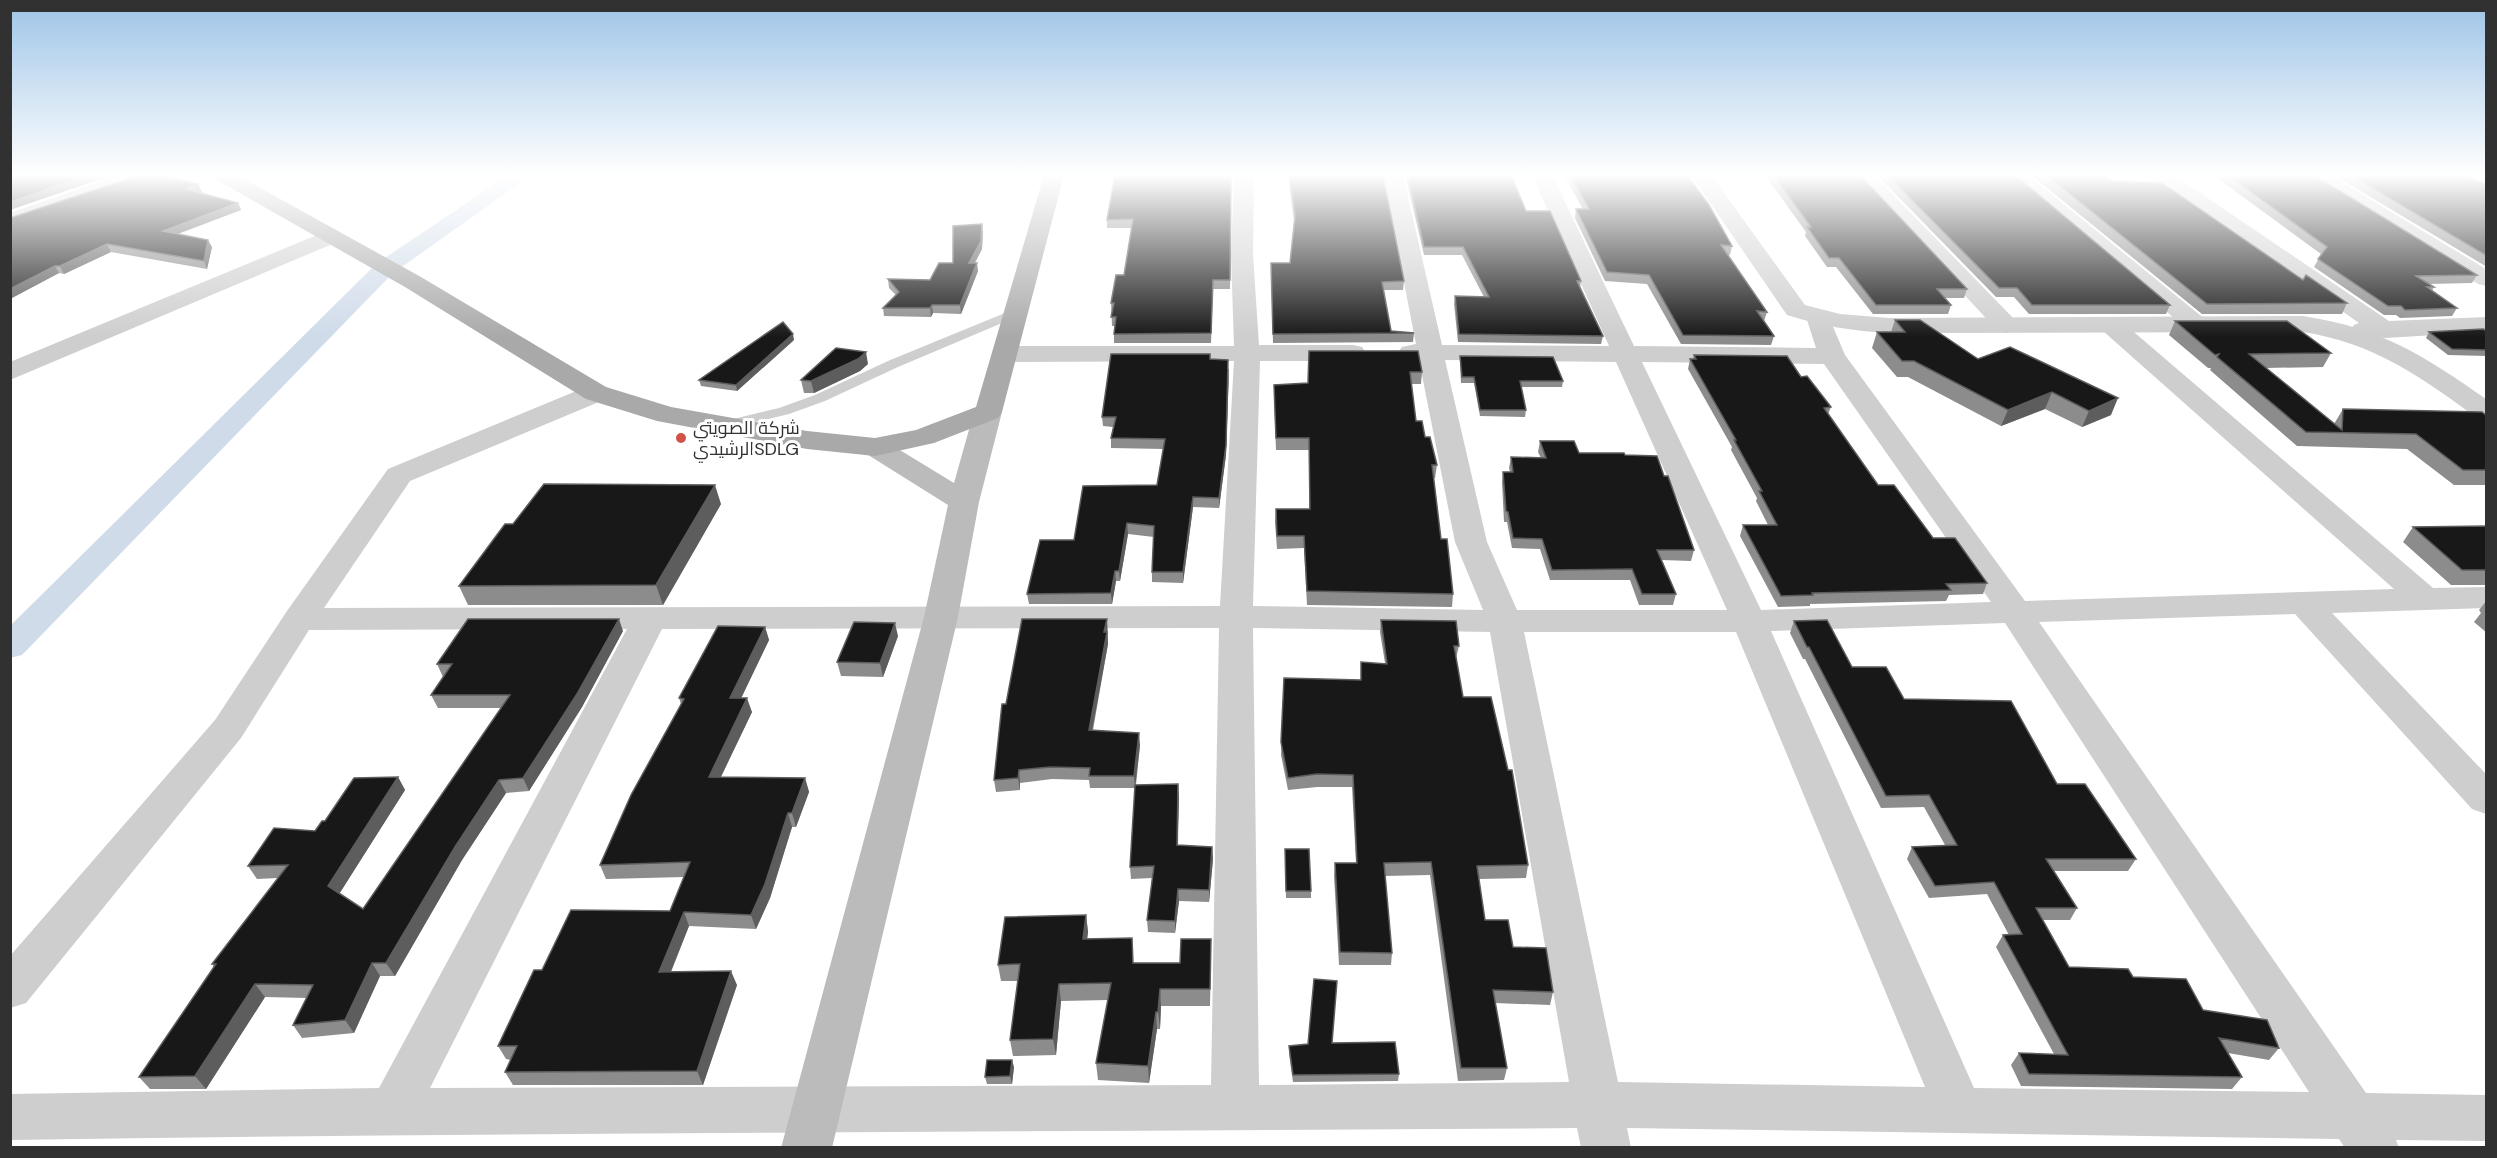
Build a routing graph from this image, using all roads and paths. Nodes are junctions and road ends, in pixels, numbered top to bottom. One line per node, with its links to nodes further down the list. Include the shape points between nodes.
1 (315, 229): 11 (main road)
2 (1039, 229): 13 (main road)
3 (1243, 229): 23 (street)
4 (1405, 229): 21 (street)
5 (1568, 229): 24 (street)
6 (1739, 229): 14 (street, via 1796,310)
7 (1915, 229): 15 (street)
8 (2081, 229): 16 (street)
9 (2240, 229): 20 (street)
10 (2405, 229): 12 (street)
11 (329, 237): 26 (street); 27 (main road, via 412,282)
12 (2487, 279)
13 (1017, 312): 22 (main road); 30 (lane, via 820,398)
14 (1819, 320): 15 (street, via 1846,324); 25 (street)
15 (2006, 325): 18 (street)
16 (2197, 325): 18 (street); 19 (street, via 2303,324)
17 (2487, 325): 20 (street)
18 (2112, 326): 34 (street)
19 (2340, 330): 20 (street); 28 (street, via 2397,354)
20 (2385, 330)
21 (1431, 352): 23 (street); 24 (street); 41 (street, via 1471,542)
22 (1006, 354): 23 (street); 29 (main road)
23 (1247, 354): 39 (street)
24 (1627, 355): 25 (street); 42 (street)
25 (1832, 356): 36 (street)
26 (10, 372)
27 (596, 393): 30 (main road, via 667,415); 40 (street, via 399,475)
28 (2487, 411)
29 (988, 412): 31 (main road, via 924,437); 32 (main road)
30 (723, 426): 31 (main road)
31 (875, 447): 32 (main road)
32 (964, 502): 38 (main road)
33 (2487, 597): 34 (street)
34 (2425, 599): 35 (street)
35 (2304, 603): 36 (street); 43 (street)
36 (2015, 612): 42 (street); 52 (street)
37 (651, 617): 38 (street); 40 (street); 47 (street)
38 (940, 617): 39 (street); 51 (main road)
39 (1236, 617): 41 (street); 45 (street)
40 (299, 619): 44 (street, via 228,729)
41 (1505, 621): 42 (street); 50 (street)
42 (1749, 621): 46 (street)
43 (2487, 799)
44 (10, 989)
45 (1235, 1108): 50 (street); 51 (street)
46 (1959, 1110): 50 (street); 52 (street)
47 (393, 1112): 48 (street); 51 (street)
48 (10, 1117)
49 (2487, 1118): 52 (street)
50 (1601, 1126)
51 (810, 1129)
52 (2364, 1132)

